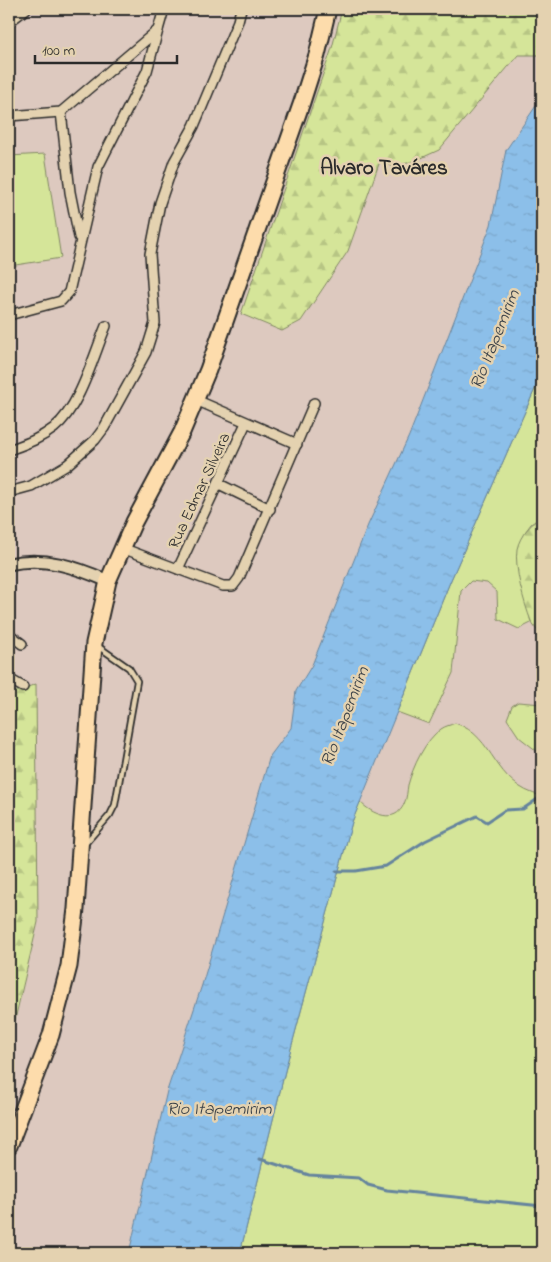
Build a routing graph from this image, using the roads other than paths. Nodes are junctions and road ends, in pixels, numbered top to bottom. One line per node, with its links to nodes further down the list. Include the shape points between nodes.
1 (26, 9): 5 (street)
2 (164, 9): 6 (street)
3 (241, 9): 18 (street, via 194,126 174,162 160,203 150,254 155,323 146,352 95,440 67,465 31,486)
4 (328, 9): 12 (highway, via 317,54 277,176)
5 (9, 22)
6 (158, 30): 7 (street); 9 (street, via 147,71 98,167)
7 (60, 112): 8 (street); 9 (street)
8 (9, 116)
9 (80, 240): 10 (street, via 71,286 65,297)
10 (9, 315)
11 (106, 326): 16 (street, via 68,413 39,438)
12 (196, 400): 14 (street); 20 (highway)
13 (314, 403): 15 (street)
14 (246, 423): 15 (street); 17 (street, Rua Edmar Silveira)
15 (297, 444): 19 (street)
16 (9, 450)
17 (219, 484): 19 (street); 22 (street, Rua Edmar Silveira)
18 (9, 492)
19 (270, 509): 22 (street, via 233,586 223,586)
20 (122, 548): 22 (street); 23 (highway)
21 (9, 564): 23 (street, via 24,560 67,565)
22 (178, 569)
23 (108, 582): 25 (highway)
24 (9, 634): 26 (street)
25 (94, 643): 29 (highway); 29 (lane, via 129,668 137,681 115,805)
26 (22, 644)
27 (9, 679): 28 (street)
28 (23, 687)
29 (78, 852): 30 (highway, via 69,966 51,1035)
30 (9, 1146)

